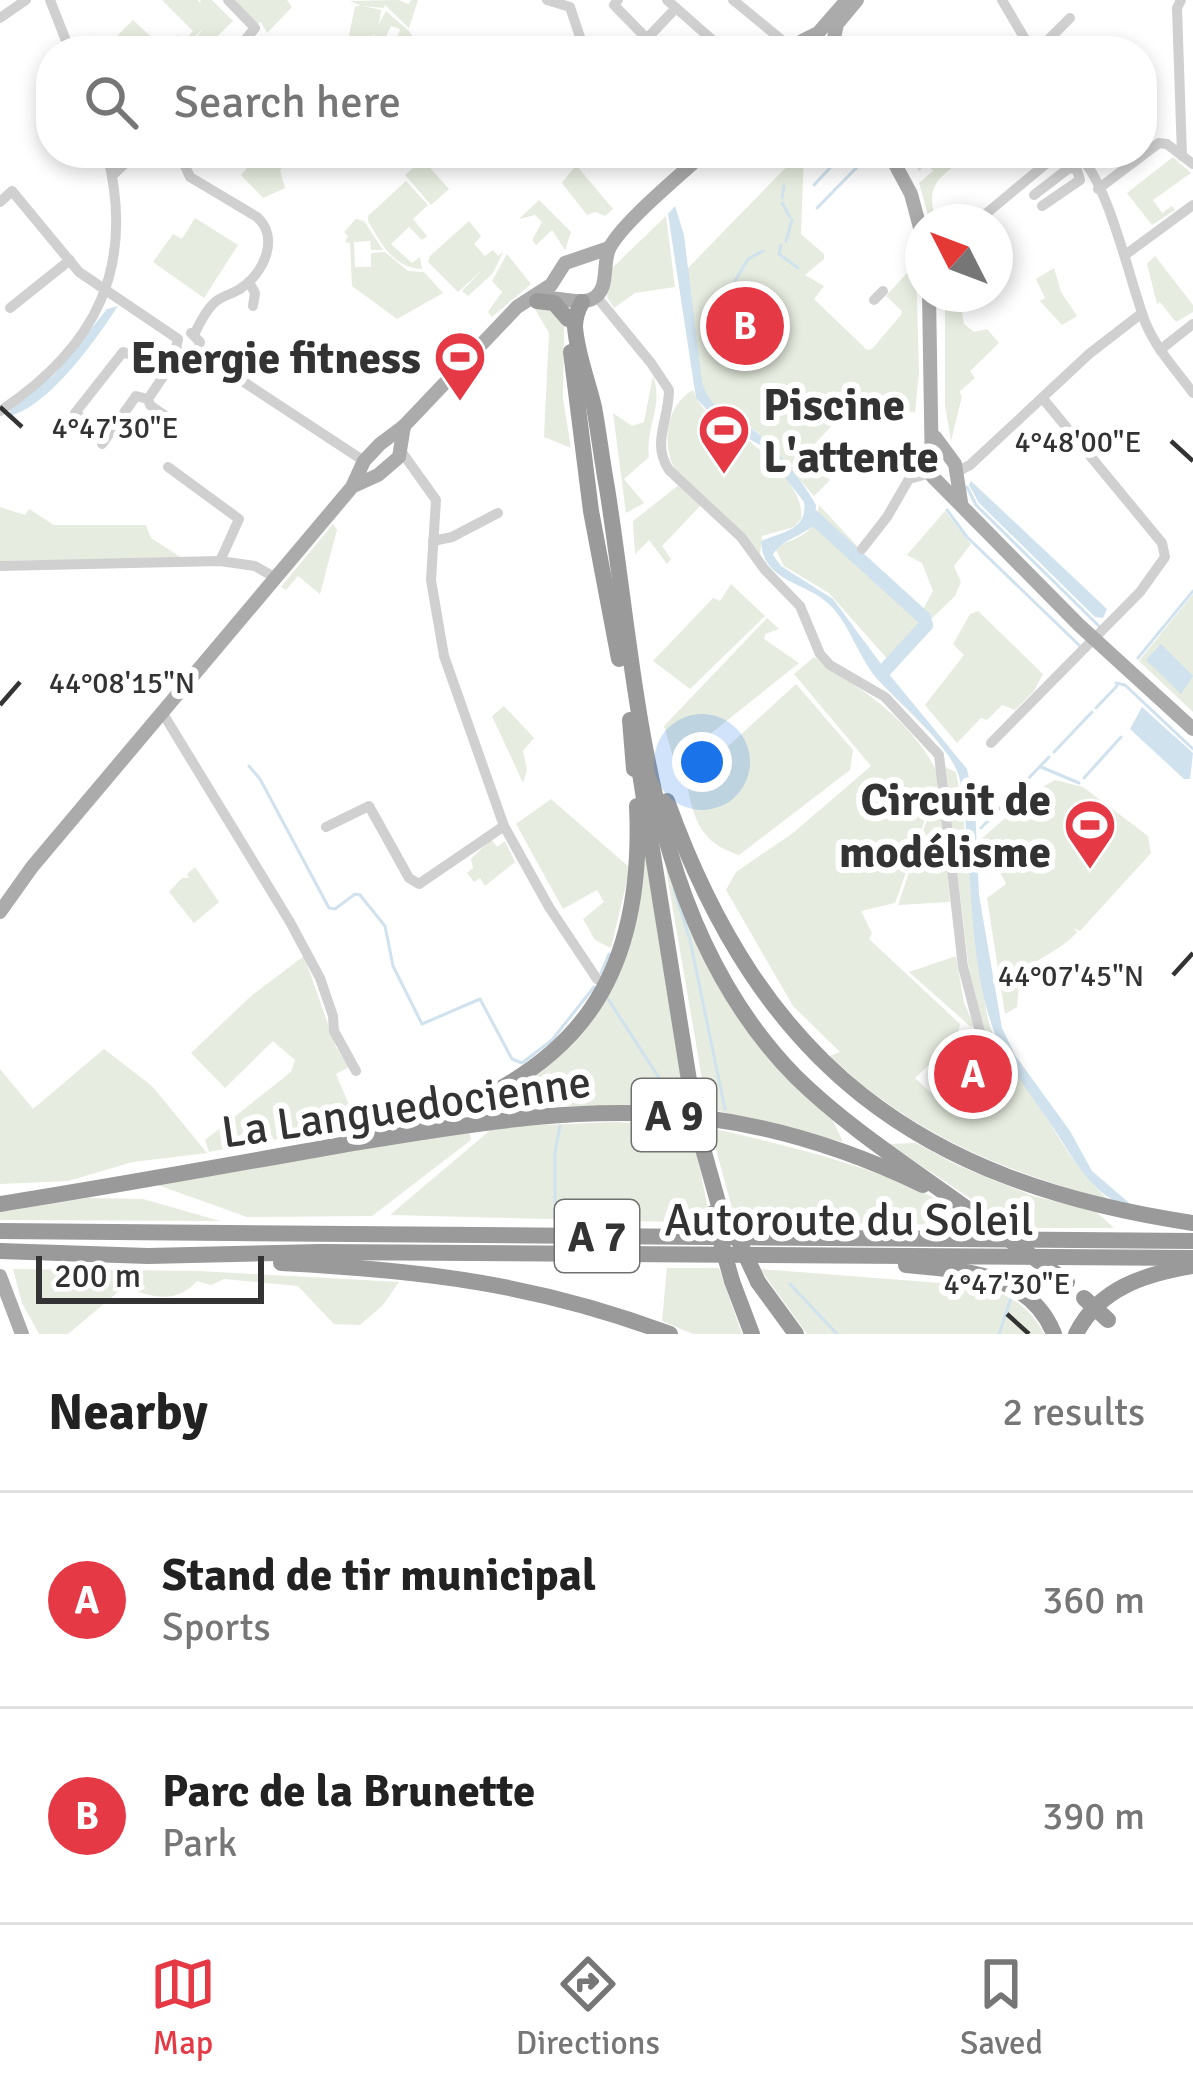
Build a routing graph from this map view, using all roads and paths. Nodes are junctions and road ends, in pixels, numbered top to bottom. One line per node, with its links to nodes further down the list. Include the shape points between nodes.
1 (26, 0): 12 (street)
2 (227, 0): 15 (street, via 255,28)
3 (534, 0): 8 (street)
4 (618, 0): 17 (street, via 614,5)
5 (733, 0): 20 (street)
6 (1001, 0): 23 (street)
7 (1181, 0): 25 (street)
8 (547, 1): 16 (street, via 570,8)
9 (55, 4): 14 (street)
10 (671, 4): 18 (street); 19 (street)
11 (851, 4): 21 (main road); 22 (main road)
12 (0, 18)
13 (1070, 18): 24 (street)
14 (65, 36)
15 (250, 36)
16 (580, 36)
17 (645, 36)
18 (648, 36)
19 (708, 36)
20 (776, 36)
21 (814, 36)
22 (834, 36)
23 (1024, 36)
24 (1050, 36)
25 (1187, 62): 26 (street)
26 (1183, 156)
27 (110, 168): 35 (street)
28 (120, 168): 35 (street)
29 (186, 168): 51 (street, via 269,232 269,249)
30 (689, 168): 45 (main road)
31 (897, 168): 40 (main road)
32 (1040, 168): 36 (street)
33 (1088, 168): 37 (street)
34 (1125, 168): 37 (street)
35 (112, 176): 52 (street, via 116,230)
36 (1023, 182): 38 (street); 41 (street)
37 (1098, 189): 47 (street)
38 (1034, 195): 43 (street); 43 (street, via 1077,170 1080,180)
39 (0, 202): 48 (street, via 12,191)
40 (914, 204)
41 (997, 204)
42 (1193, 205): 47 (street)
43 (1042, 206): 44 (street)
44 (1031, 216)
45 (609, 248): 46 (main road); 49 (main road)
46 (582, 254): 49 (main road); 50 (main road, via 565,262)
47 (1125, 255): 58 (street)
48 (70, 260): 52 (street); 56 (street)
49 (603, 270): 53 (main road, via 604,284)
50 (559, 277): 53 (main road); 61 (main road)
51 (248, 282): 55 (street); 62 (street, via 214,302)
52 (105, 291): 63 (street); 73 (street, via 59,364)
53 (579, 298): 54 (main road); 59 (highway); 66 (highway); 99 (street, via 651,362 668,390 659,441 669,470 800,606 830,665 885,697 942,763 963,967 987,1059)
54 (538, 301): 59 (highway, via 554,303); 61 (main road)
55 (253, 306)
56 (10, 308)
57 (929, 312): 80 (main road, via 931,427)
58 (1142, 313): 64 (street); 72 (street)
59 (568, 319): 69 (highway)
60 (1193, 324): 64 (street)
61 (497, 329): 77 (main road, via 404,426)
62 (194, 334): 63 (street); 65 (street)
63 (178, 339): 67 (street)
64 (1160, 350): 70 (street)
65 (198, 352): 67 (street); 79 (street)
66 (580, 352): 69 (highway); 84 (highway)
67 (179, 353): 68 (street)
68 (166, 368): 71 (street); 75 (street, via 123,352 75,413)
69 (587, 389): 84 (highway); 88 (highway, via 608,428 616,473); 91 (highway, via 591,511)
70 (1193, 394)
71 (148, 399): 74 (street); 76 (street, via 136,396 122,427)
72 (1044, 400): 80 (street, via 975,460); 89 (street, via 1166,552)
73 (0, 411)
74 (171, 420)
75 (94, 422)
76 (102, 444)
77 (399, 452): 79 (main road); 79 (main road, via 378,475); 82 (street, via 436,500)
78 (168, 466): 85 (street, via 238,519)
79 (366, 469): 87 (main road)
80 (945, 470): 83 (street, via 909,478); 89 (main road, via 968,515)
81 (498, 513): 82 (street)
82 (434, 541): 95 (street, via 431,580 444,656)
83 (862, 549)
84 (614, 552): 88 (highway)
85 (220, 561): 86 (street); 87 (street, via 248,563)
86 (0, 566)
87 (276, 578): 90 (main road)
88 (621, 586): 91 (highway)
89 (1094, 639): 92 (main road); 93 (street)
90 (163, 712): 96 (main road); 98 (street, via 290,922)
91 (638, 722): 100 (highway, via 635,880 622,947 596,1003 556,1052 511,1085); 102 (highway, bridge, via 694,1100); 103 (highway, via 673,862 700,934 743,1011 825,1103); 104 (highway, via 712,912 749,974 809,1047 884,1111 951,1153 1028,1186)
92 (1193, 729)
93 (991, 742)
94 (326, 826): 95 (street, via 369,806 419,884)
95 (504, 826): 97 (street)
96 (0, 912)
97 (597, 979)
98 (356, 1071)
99 (999, 1075)
100 (354, 1143): 101 (highway, La Languedocienne / A 9); 103 (highway, La Languedocienne / A 9, via 560,1115 702,1118 841,1151)
101 (0, 1204)
102 (720, 1213): 114 (highway, bridge); 115 (highway, bridge)
103 (977, 1216): 118 (highway, La Languedocienne / A 9, bridge)
104 (1193, 1223)
105 (0, 1231): 106 (highway, Autoroute du Soleil / A 7)
106 (1193, 1240)
107 (0, 1251): 109 (highway, Autoroute du Soleil / A 7)
108 (792, 1255): 109 (highway, Autoroute du Soleil / A 7); 110 (highway, Autoroute du Soleil / A 7); 116 (highway, via 986,1276 1027,1296)
109 (148, 1256): 113 (highway, via 497,1282)
110 (1193, 1262): 117 (highway, via 1120,1287)
111 (0, 1276): 112 (main road)
112 (21, 1332)
113 (670, 1334)
114 (752, 1334)
115 (793, 1334)
116 (1054, 1334)
117 (1076, 1334)
118 (1122, 1334)

